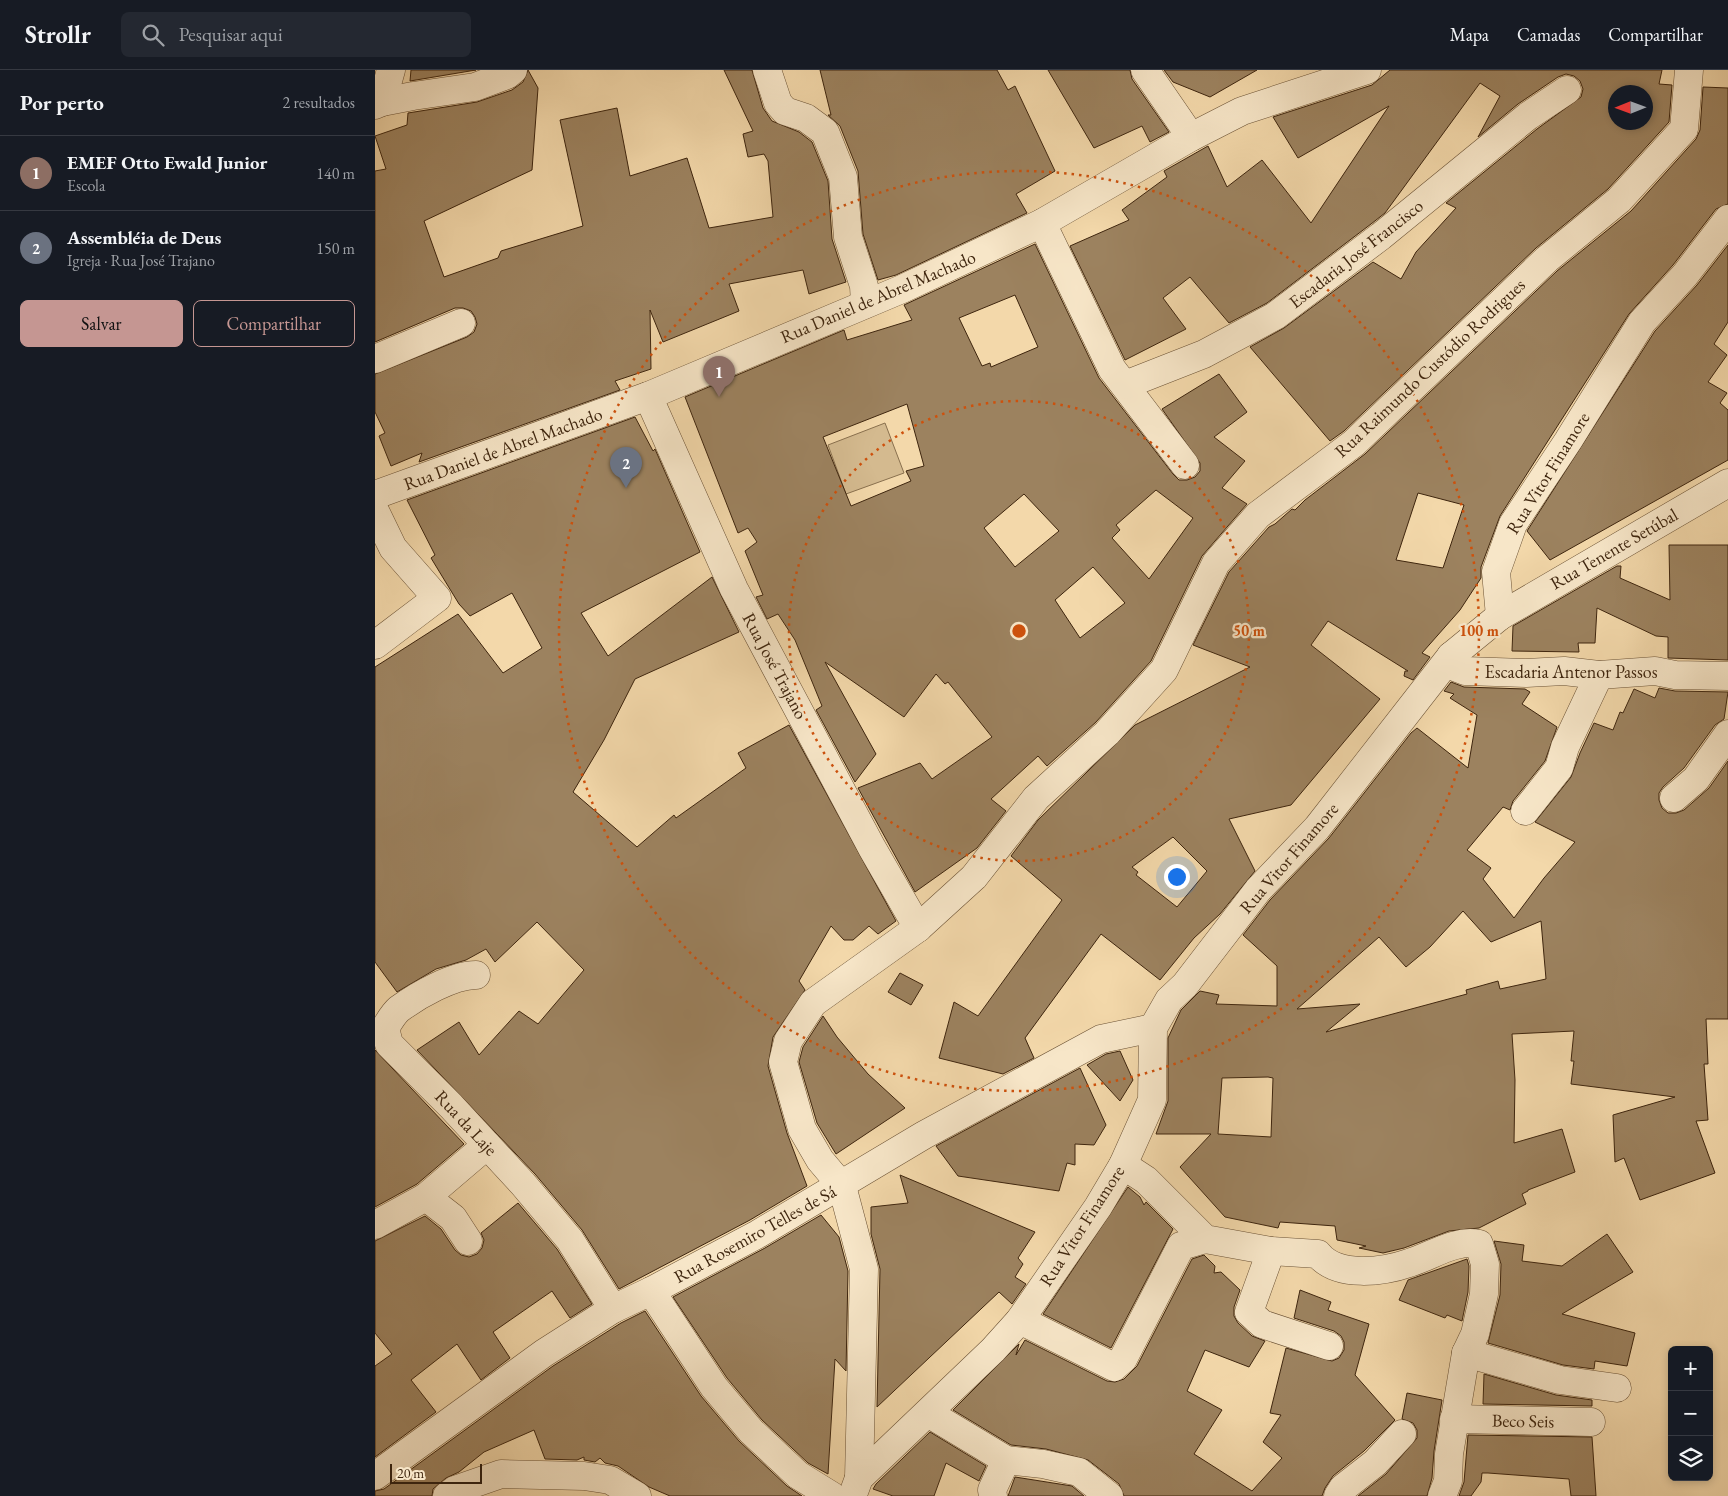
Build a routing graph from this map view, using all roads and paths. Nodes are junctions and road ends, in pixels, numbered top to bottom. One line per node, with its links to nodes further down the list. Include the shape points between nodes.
1 (391, 70): 8 (street)
2 (513, 70): 8 (street, via 507,76 475,87)
3 (767, 70): 12 (street, via 778,104 825,132 843,177 848,237 864,286)
4 (1145, 70): 9 (street)
5 (1367, 70): 9 (street, Rua Daniel de Abrel Machado, via 1242,111)
6 (1689, 70): 29 (street, Rua Raimundo Custódio Rodrigues, via 1683,129 1677,136 1619,200 1547,259 1354,442 1257,515 1216,563 1164,670 1107,733 1036,798 974,877)
7 (1567, 90): 15 (street, Escadaria José Francisco, via 1528,116 1381,236 1275,316 1204,354)
8 (379, 104)
9 (1191, 137): 11 (street, Rua Daniel de Abrel Machado)
10 (1728, 219): 21 (street, Rua Vitor Finamore, via 1685,275 1641,322 1513,524 1496,572)
11 (1042, 223): 12 (street, Rua Daniel de Abrel Machado); 15 (street, via 1112,369)
12 (865, 304): 16 (street, Rua Daniel de Abrel Machado)
13 (461, 323): 14 (street)
14 (375, 359)
15 (1125, 386): 17 (street)
16 (648, 396): 19 (street, Rua Daniel de Abrel Machado); 29 (street, Rua José Trajano, via 734,589)
17 (1185, 465)
18 (1728, 483): 21 (street, Rua Tenente Setúbal)
19 (375, 496)
20 (375, 511): 22 (street, via 393,548 437,598)
21 (1500, 616): 23 (street, Rua Vitor Finamore)
22 (375, 645)
23 (1451, 656): 24 (street, Escadaria Antenor Passos, via 1457,668 1465,672 1563,671); 31 (street, Rua Vitor Finamore, via 1317,828 1259,890 1185,985 1169,1000)
24 (1599, 675): 25 (street, Escadaria Antenor Passos, via 1655,671 1675,675); 28 (street, via 1565,747 1559,768)
25 (1728, 676)
26 (1728, 734): 27 (street, via 1696,778)
27 (1674, 798)
28 (1525, 811)
29 (918, 928): 34 (street, Rua Raimundo Custódio Rodrigues, via 813,1003 788,1041 783,1062 802,1129 820,1160)
30 (476, 975): 32 (street, Rua da Laje, via 464,975 439,986 397,1010 385,1028 389,1044)
31 (1153, 1028): 33 (street, Rua Vitor Finamore, via 1152,1100); 34 (street, Rua Rosemiro Telles de Sá, via 1101,1039 924,1135)
32 (487, 1146): 35 (street); 41 (street, Rua da Laje, via 570,1240)
33 (1123, 1165): 37 (street, via 1146,1180); 42 (street, Rua Vitor Finamore)
34 (841, 1186): 40 (street, Rua Rosemiro Telles de Sá); 52 (street, Rua Raimundo Custódio Rodrigues, via 864,1269)
35 (426, 1196): 36 (street); 38 (street, via 453,1218)
36 (375, 1224)
37 (1205, 1239): 39 (street); 42 (street, via 1181,1246 1138,1333 1123,1359 1114,1367)
38 (468, 1241)
39 (1271, 1252): 43 (street, via 1249,1312 1262,1324); 44 (street, via 1318,1254 1325,1262 1355,1272 1407,1264 1458,1244 1479,1244 1485,1264 1484,1294 1475,1334)
40 (651, 1291): 41 (street, Rua Rosemiro Telles de Sá); 55 (street, via 714,1387 751,1431 798,1475)
41 (613, 1309): 51 (street, Rua Rosemiro Telles de Sá, via 544,1353)
42 (1020, 1320): 46 (street, Rua Vitor Finamore)
43 (1329, 1346)
44 (1466, 1353): 45 (street, via 1560,1380); 47 (street)
45 (1617, 1388)
46 (928, 1413): 50 (street); 52 (street, Rua Vitor Finamore)
47 (1454, 1419): 48 (street, Beco Seis); 59 (street, via 1448,1481)
48 (1591, 1422)
49 (1401, 1434): 58 (street)
50 (1006, 1460): 56 (street, via 992,1490); 57 (street, via 1079,1472)
51 (375, 1476)
52 (856, 1487)
53 (635, 1495): 54 (street, via 610,1480 583,1476 501,1474 455,1490)
54 (447, 1496)
55 (832, 1496)
56 (993, 1496)
57 (1109, 1496)
58 (1338, 1496)
59 (1442, 1496)

